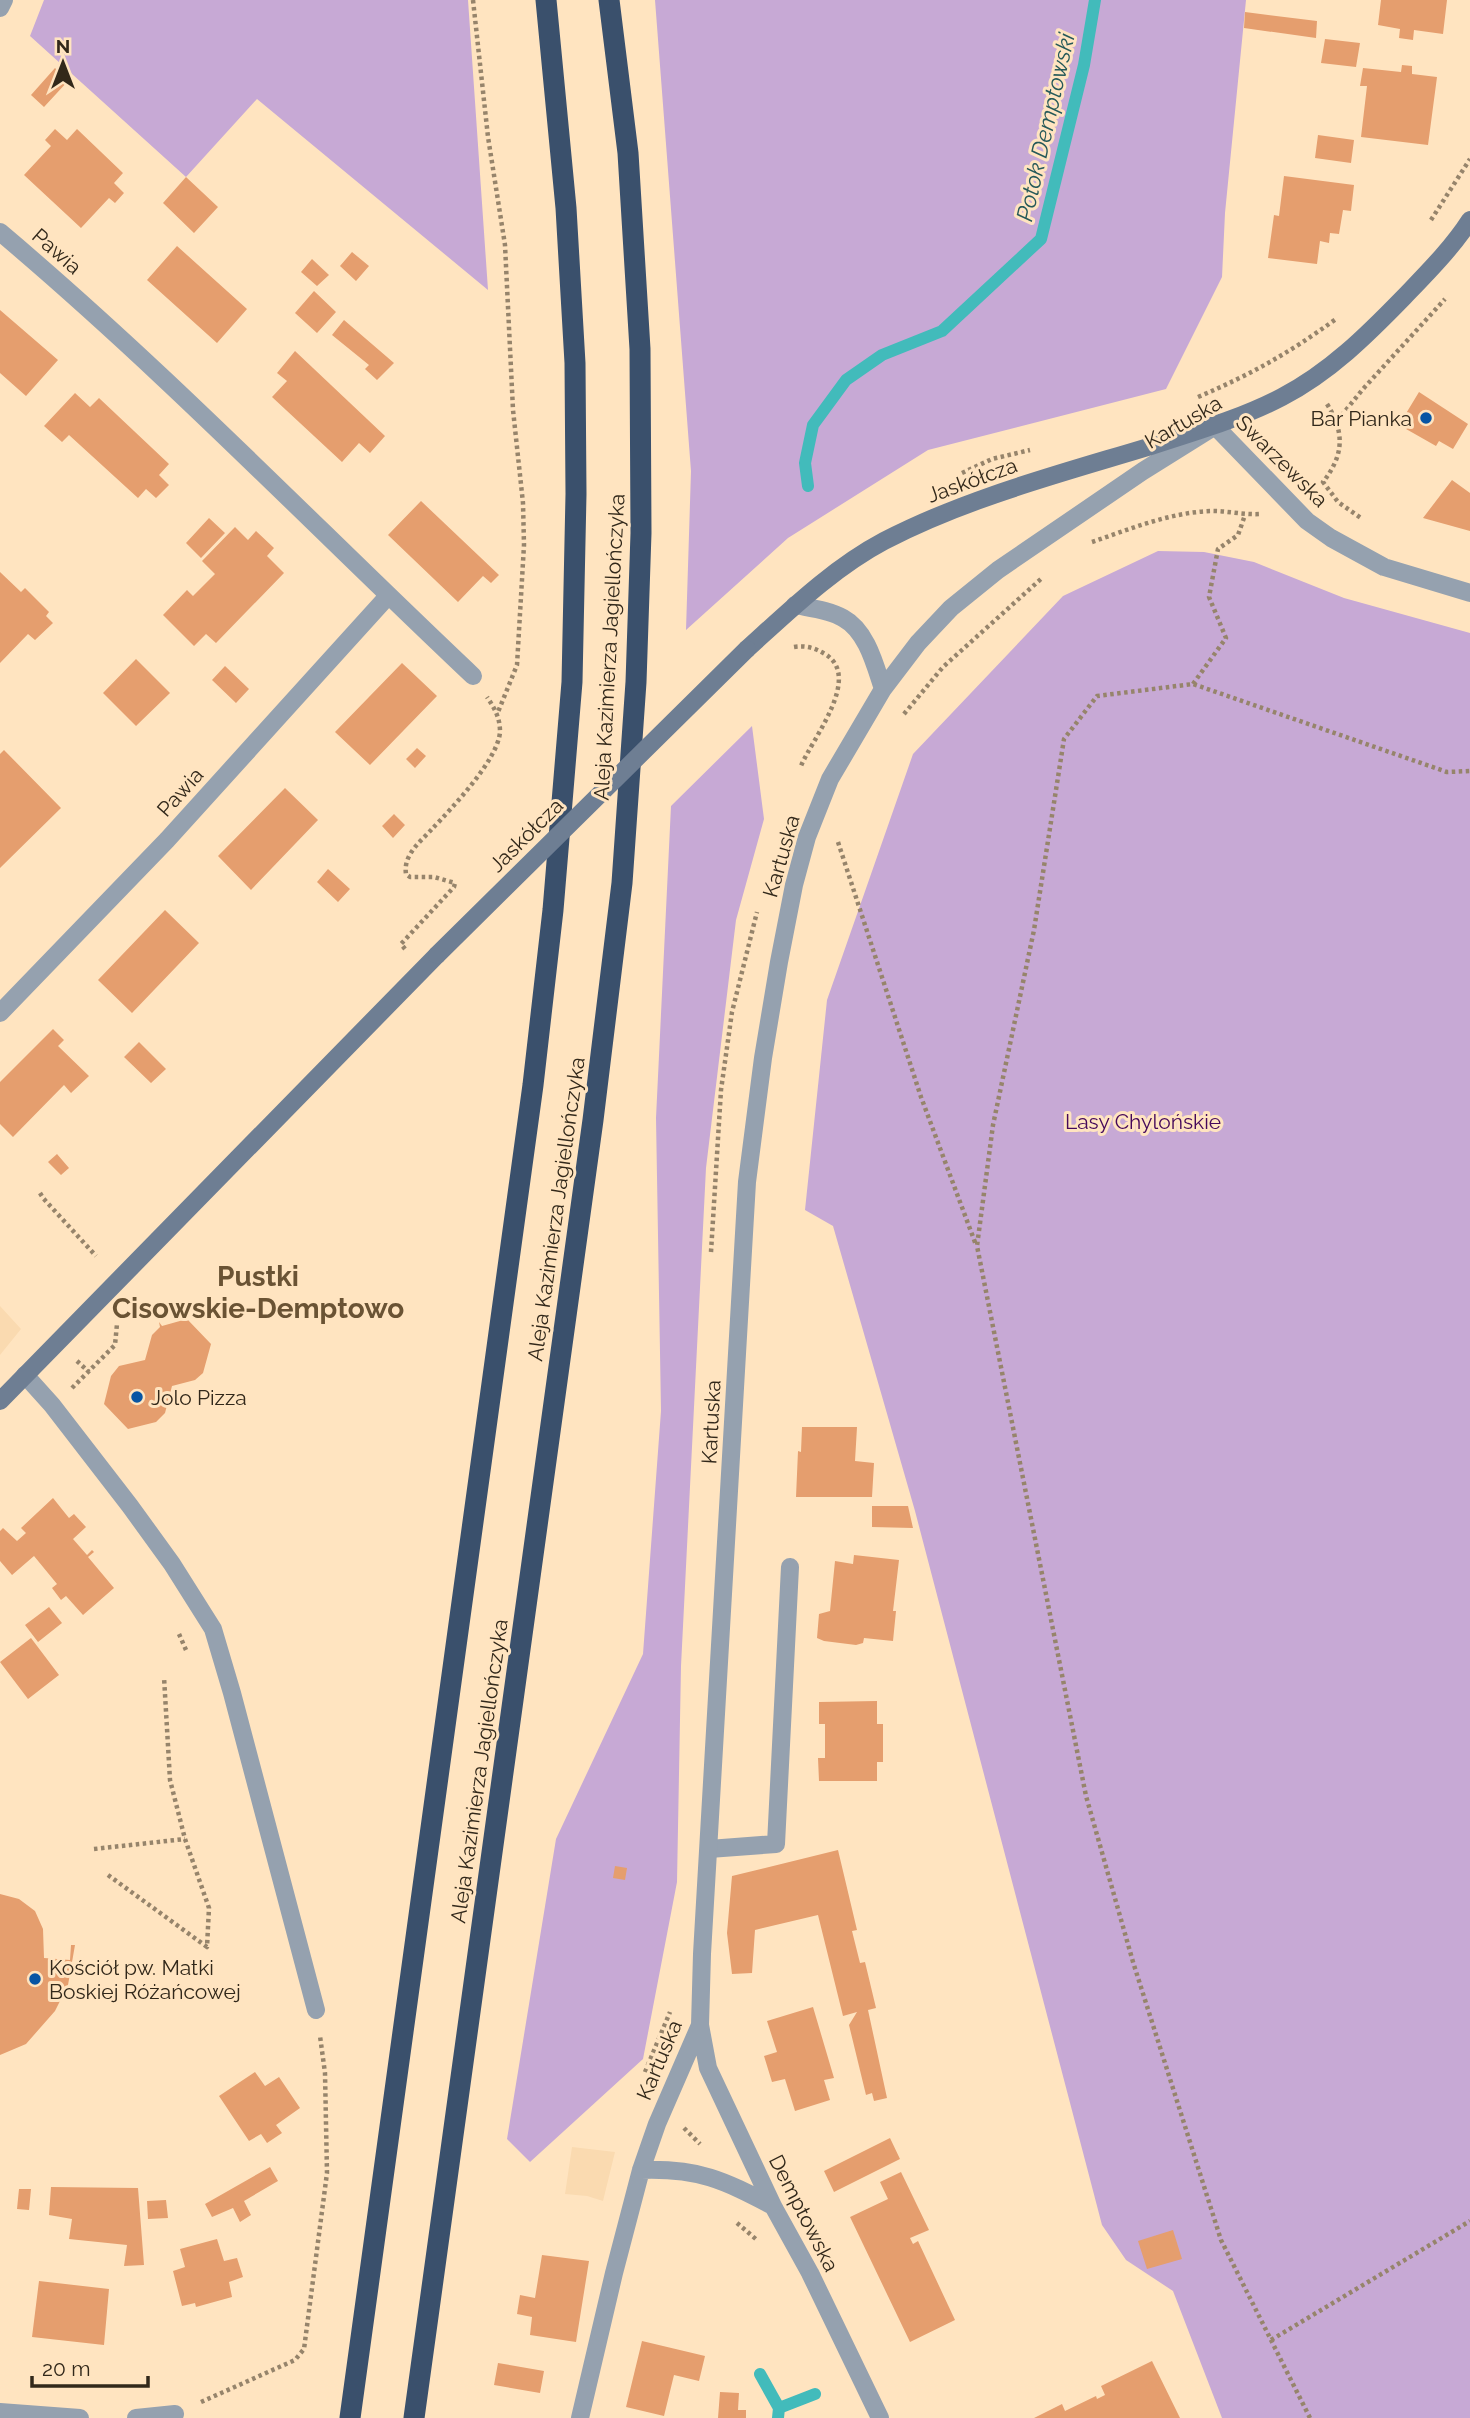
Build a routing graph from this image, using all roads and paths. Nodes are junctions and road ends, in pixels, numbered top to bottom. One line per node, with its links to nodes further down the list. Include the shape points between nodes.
1 (4, 0): 5 (street)
2 (473, 0): 30 (path, via 505,245 523,513 517,665)
3 (546, 0): 68 (highway, Aleja Kazimierza Jagiellończyka, via 575,363 570,709 533,1085)
4 (609, 0): 69 (highway, Aleja Kazimierza Jagiellończyka, via 628,153 640,349 642,533 622,883)
5 (0, 8)
6 (1470, 159): 8 (path)
7 (1470, 220): 15 (street, Kartuska, via 1422,279 1344,356 1282,397)
8 (1426, 228)
9 (0, 232): 24 (street, Pawia, via 150,367)
10 (1450, 294): 14 (path)
11 (1338, 318): 12 (path, via 1269,364)
12 (1190, 401)
13 (1327, 404): 14 (path)
14 (1337, 421): 20 (path, via 1338,454 1323,482 1338,502)
15 (1215, 426): 23 (street, Swarzewska, via 1307,521 1331,538 1384,567); 25 (street, Jaskółcza, via 1001,492 935,518 883,541); 29 (street, Kartuska, via 998,570 951,608)
16 (1031, 450): 17 (path)
17 (992, 458)
18 (1245, 514): 19 (path); 21 (path, via 1212,511 1179,516); 28 (path, via 1238,535 1218,549 1209,597 1226,638)
19 (1266, 514)
20 (1363, 520)
21 (1091, 543)
22 (1051, 570): 31 (path, via 943,667)
23 (1470, 593)
24 (388, 596): 27 (street, Pawia); 39 (street, Pawia, via 167,840)
25 (795, 605): 29 (street, via 843,617 855,627); 46 (street, Jaskółcza, bridge, via 437,956)
26 (788, 649): 32 (path, via 817,649 830,657 838,671 834,704)
27 (473, 677): 30 (path)
28 (1193, 684): 33 (path, via 1447,772); 41 (path, via 1097,696 1064,740 1034,930 993,1125)
29 (883, 689): 52 (street, Kartuska, via 830,779 807,836 763,1058 747,1182)
30 (498, 712): 38 (path, via 500,734 484,768 404,864 410,877 434,877 454,883 454,887)
31 (903, 715)
32 (799, 771)
33 (1470, 771)
34 (842, 831): 35 (path)
35 (838, 842): 36 (path); 41 (path, via 921,1097)
36 (835, 854)
37 (758, 907): 42 (path, via 732,1012 720,1103)
38 (401, 944)
39 (0, 1013)
40 (40, 1193): 43 (path)
41 (977, 1246): 63 (path, via 1086,1796 1221,2240)
42 (711, 1254)
43 (96, 1256)
44 (118, 1319): 45 (path, via 115,1345)
45 (89, 1372)
46 (25, 1375): 47 (street, Jaskółcza); 55 (street, via 130,1506 213,1629)
47 (0, 1401)
48 (790, 1567): 52 (street, via 776,1844)
49 (164, 1677): 50 (path, via 170,1780)
50 (185, 1839): 51 (path); 53 (path, via 209,1908 207,1947)
51 (94, 1849)
52 (709, 1849): 56 (street, Kartuska)
53 (108, 1875)
54 (672, 2006): 57 (path)
55 (316, 2010): 65 (path, via 325,2073 327,2173 304,2349 295,2360)
56 (700, 2025): 60 (street, Kartuska); 61 (street, Demptowska, via 708,2068)
57 (642, 2081)
58 (684, 2128): 59 (path)
59 (708, 2152)
60 (641, 2170): 61 (street, via 704,2174); 70 (street, Kartuska)
61 (773, 2206): 71 (street, Demptowska)
62 (1470, 2221): 63 (path)
63 (1271, 2340): 72 (path)
64 (0, 2412): 66 (street)
65 (175, 2414): 67 (street)
66 (79, 2418)
67 (136, 2418)
68 (350, 2418)
69 (414, 2418)
70 (580, 2418)
71 (880, 2418)
72 (1310, 2418)

